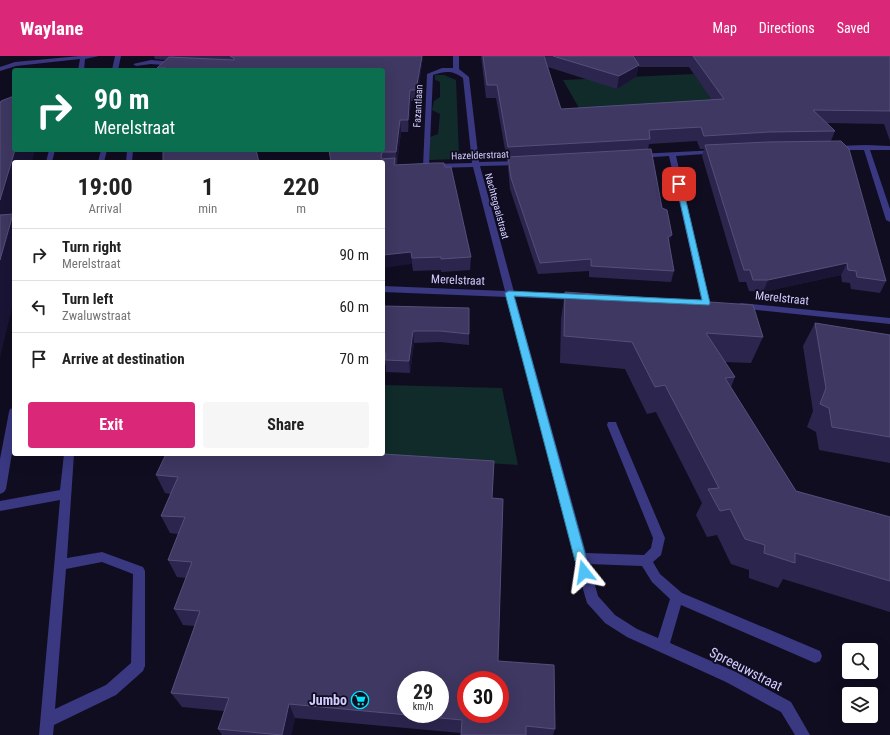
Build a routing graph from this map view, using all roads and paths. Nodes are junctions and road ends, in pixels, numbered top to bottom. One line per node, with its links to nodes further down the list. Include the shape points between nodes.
1 (96, 56): 5 (street)
2 (118, 56): 10 (street)
3 (135, 56): 8 (street)
4 (456, 56): 12 (street)
5 (83, 57): 6 (street); 9 (street)
6 (46, 58): 11 (street)
7 (180, 65): 8 (street, via 151,62)
8 (136, 67)
9 (81, 68)
10 (115, 68)
11 (0, 69)
12 (456, 70): 20 (street, Nachtegaalstraat, via 466,77); 21 (street, Fazantlaan, via 442,70 430,74)
13 (827, 148): 14 (street)
14 (866, 148): 15 (street); 22 (street)
15 (890, 148)
16 (726, 151): 17 (street)
17 (672, 154): 18 (street); 26 (street)
18 (633, 157)
19 (531, 163): 20 (street, Hazelderstraat)
20 (476, 166): 21 (street, Hazelderstraat); 24 (street, Nachtegaalstraat)
21 (422, 167)
22 (890, 220)
23 (385, 289): 24 (street, Merelstraat)
24 (509, 293): 25 (street, Merelstraat); 35 (street, Spreeuwstraat)
25 (588, 297)
26 (706, 303)
27 (729, 305): 28 (street, Merelstraat)
28 (890, 322)
29 (12, 423): 32 (street)
30 (612, 425): 36 (street, via 659,538 657,551)
31 (69, 456): 33 (street)
32 (0, 490)
33 (65, 494): 34 (street); 37 (street)
34 (0, 506)
35 (580, 558): 36 (street); 39 (street, Spreeuwstraat, via 592,599 610,619 632,633)
36 (646, 561): 38 (street, via 656,578)
37 (60, 565): 41 (street); 41 (street, via 102,557 140,571 138,666 111,690)
38 (677, 597): 39 (street); 40 (street)
39 (662, 646): 43 (street, Spreeuwstraat, via 731,677 786,707)
40 (815, 656)
41 (46, 721): 42 (street)
42 (46, 735)
43 (803, 735)

